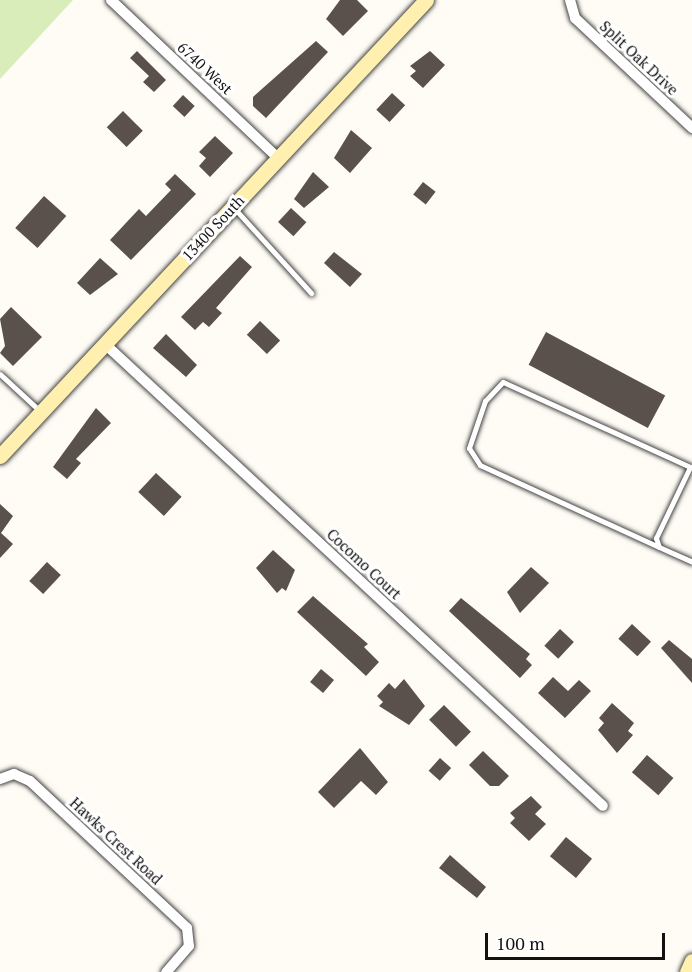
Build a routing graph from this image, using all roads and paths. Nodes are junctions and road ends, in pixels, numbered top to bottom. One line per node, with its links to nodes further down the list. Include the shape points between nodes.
1 (111, 0): 5 (street, 6740 West)
2 (426, 0): 5 (street, 13400 South)
3 (570, 3): 4 (street, Split Oak Drive, via 575,18)
4 (692, 128)
5 (278, 158): 6 (street, 13400 South)
6 (233, 207): 7 (lane); 8 (street, 13400 South)
7 (311, 293)
8 (105, 344): 10 (street, 13400 South); 16 (street, Cocomo Court)
9 (0, 374): 10 (lane)
10 (41, 413): 11 (street, 13400 South)
11 (0, 456)
12 (691, 466): 13 (lane, via 656,538); 13 (lane, via 502,382 485,400 469,448 480,465)
13 (659, 547): 14 (lane)
14 (692, 562)
15 (0, 779): 18 (street, Hawks Crest Road, via 14,774 30,781 184,925 191,938)
16 (603, 806)
17 (692, 961): 19 (street)
18 (166, 972)
19 (687, 972)

